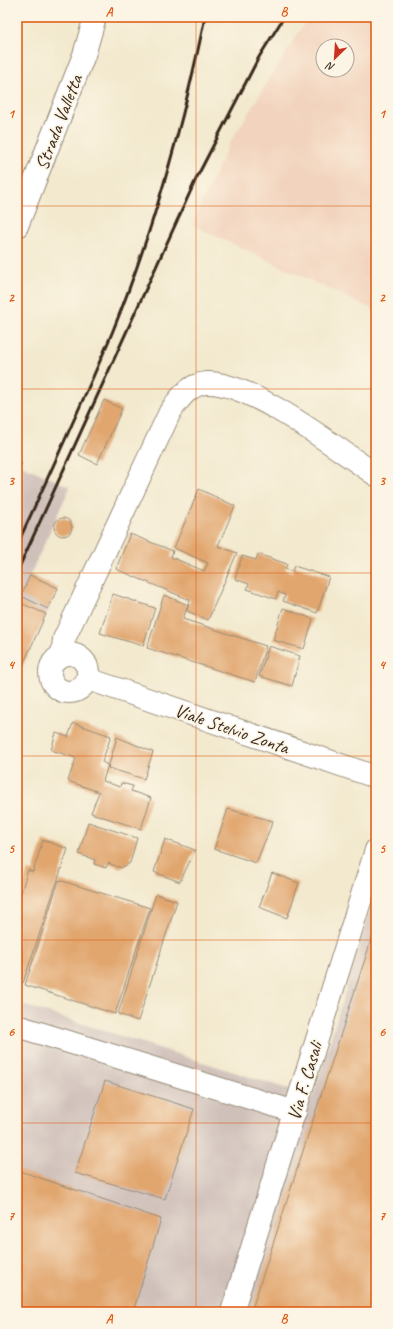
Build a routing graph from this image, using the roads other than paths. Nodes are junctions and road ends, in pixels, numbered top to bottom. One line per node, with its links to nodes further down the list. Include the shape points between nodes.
1 (95, 17): 2 (street, Strada Valletta, via 84,55)
2 (17, 226)
3 (376, 475): 4 (street, via 293,418 255,396 227,386 206,383 192,387 170,412 64,639)
4 (62, 655): 5 (street, via 68,653 80,656 88,667); 5 (street, via 50,669 52,681 56,686 61,690 74,692)
5 (88, 680): 6 (street, Viale Stelvio Zonta)
6 (376, 777)
7 (376, 850): 9 (street, Via F. Casali)
8 (17, 1026): 9 (street)
9 (294, 1112): 10 (street, Via F. Casali)
10 (232, 1312)

